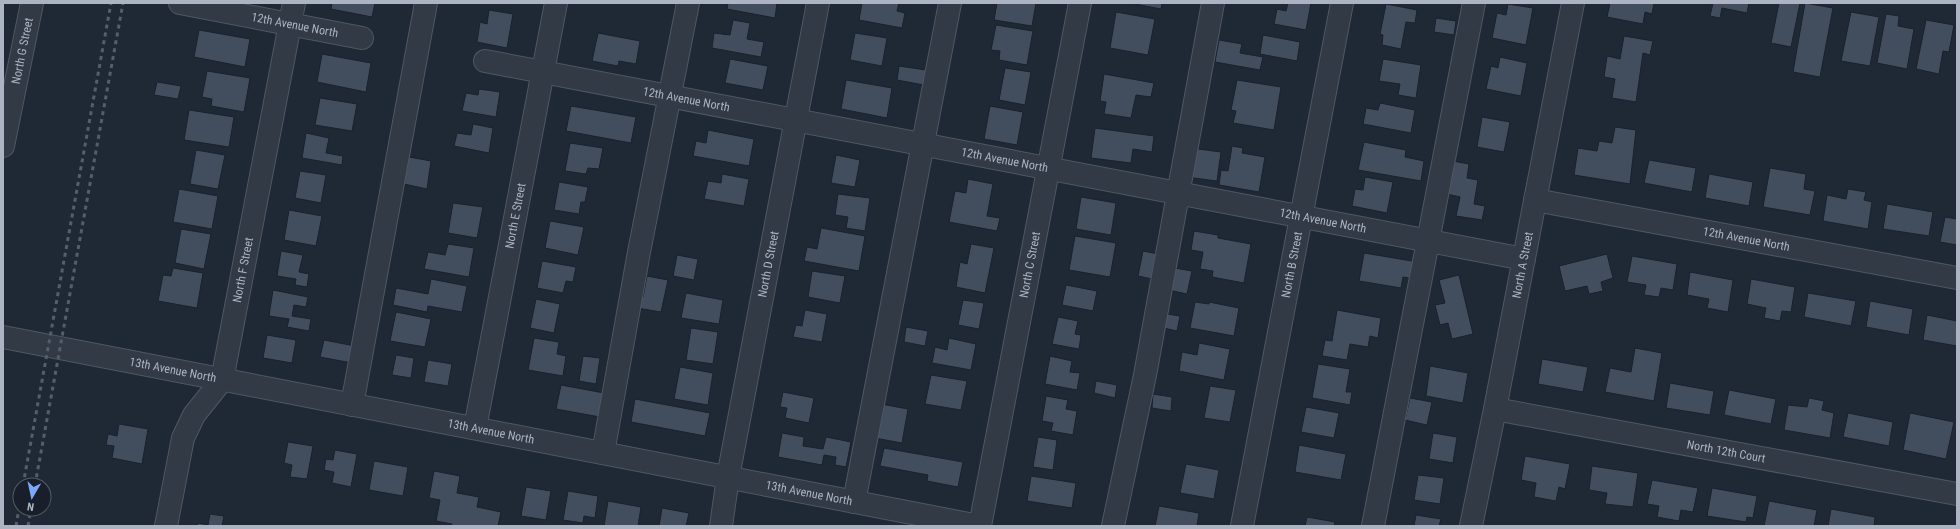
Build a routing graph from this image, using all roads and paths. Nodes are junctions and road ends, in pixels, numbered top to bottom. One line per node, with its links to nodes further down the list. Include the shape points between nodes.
1 (32, 3): 21 (street, North G Street)
2 (180, 3): 14 (street, 12th Avenue North)
3 (294, 3): 14 (street, North F Street)
4 (426, 3): 31 (street)
5 (556, 3): 17 (street, North E Street)
6 (688, 3): 18 (street)
7 (818, 3): 19 (street, North D Street)
8 (950, 3): 20 (street)
9 (1080, 3): 22 (street, North C Street)
10 (1213, 3): 23 (street)
11 (1342, 3): 25 (street, North B Street)
12 (1474, 3): 26 (street)
13 (1572, 3): 24 (street, North A Street)
14 (290, 24): 15 (street, 12th Avenue North); 30 (street, North F Street)
15 (362, 38)
16 (485, 61): 17 (street, 12th Avenue North)
17 (543, 72): 18 (street, 12th Avenue North); 33 (street, North E Street)
18 (670, 96): 19 (street, 12th Avenue North); 34 (street)
19 (796, 120): 20 (street, 12th Avenue North); 35 (street, North D Street)
20 (923, 145): 22 (street, 12th Avenue North); 37 (street)
21 (3, 146)
22 (1048, 168): 23 (street, 12th Avenue North); 40 (street, North C Street)
23 (1178, 193): 25 (street, 12th Avenue North); 41 (street, via 1146,376)
24 (1535, 200): 27 (street, North A Street); 28 (street, 12th Avenue North)
25 (1302, 216): 26 (street, 12th Avenue North); 42 (street, North B Street)
26 (1428, 241): 27 (street, 12th Avenue North); 43 (street)
27 (1524, 259): 32 (street, North A Street)
28 (1957, 278)
29 (3, 338): 30 (street, 13th Avenue North)
30 (222, 380): 31 (street, 13th Avenue North); 38 (street, North F Street, via 194,415 183,438)
31 (352, 405): 33 (street, 13th Avenue North)
32 (1496, 409): 36 (street, North 12th Court); 44 (street, North A Street)
33 (475, 428): 34 (street, 13th Avenue North)
34 (603, 453): 35 (street, 13th Avenue North)
35 (728, 477): 37 (street, 13th Avenue North); 39 (street, North D Street)
36 (1957, 494)
37 (854, 502): 40 (street, 13th Avenue North)
38 (166, 526)
39 (721, 526)
40 (980, 526)
41 (1113, 526)
42 (1242, 526)
43 (1373, 526)
44 (1471, 526)

